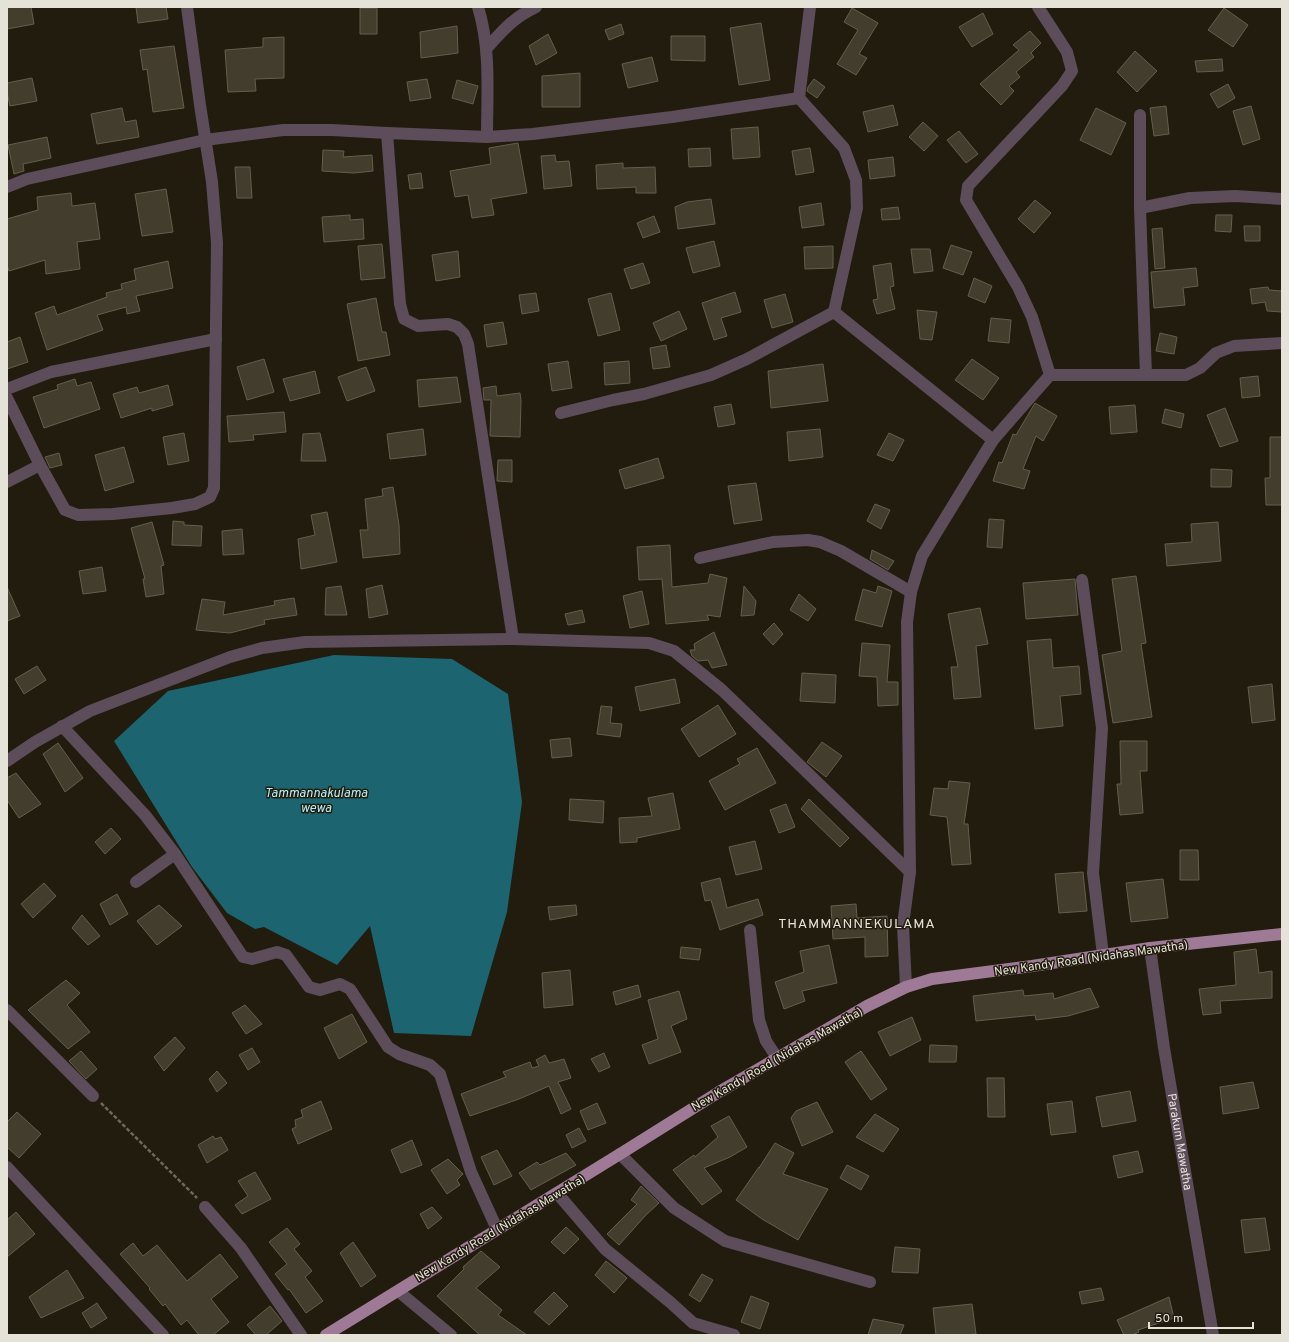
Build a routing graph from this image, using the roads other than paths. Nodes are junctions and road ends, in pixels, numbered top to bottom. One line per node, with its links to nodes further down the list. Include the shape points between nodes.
1 (187, 7): 11 (street)
2 (478, 7): 6 (street)
3 (536, 7): 6 (street, via 522,13 508,24)
4 (810, 7): 7 (street)
5 (1038, 7): 18 (street, via 1067,52 1072,71 1062,86 968,186 966,200 1018,287 1032,317)
6 (487, 48): 10 (street)
7 (799, 98): 10 (street, via 595,127); 15 (street, via 844,148 856,180 857,208)
8 (1140, 115): 14 (street)
9 (387, 133): 10 (street); 11 (street, via 283,130); 29 (street, via 400,304 404,319 418,326 448,324 457,327 466,339)
10 (487, 136)
11 (205, 140): 12 (street, via 27,179); 16 (street, via 212,182 217,243)
12 (7, 187)
13 (1282, 199): 14 (street, via 1235,196 1190,198)
14 (1140, 208): 19 (street)
15 (834, 312): 22 (street, via 747,359 711,375); 23 (street)
16 (216, 339): 20 (street, via 51,372); 24 (street, via 214,488 210,497 195,504 172,508 78,515 65,510)
17 (1282, 343): 19 (street, via 1234,346 1216,353 1200,368 1186,375)
18 (1050, 375): 19 (street); 23 (street)
19 (1146, 375)
20 (7, 389)
21 (7, 398): 24 (street)
22 (561, 414)
23 (993, 440): 28 (street, via 922,556)
24 (40, 465): 25 (street)
25 (7, 482)
26 (700, 558): 28 (street, via 773,542 808,540 841,551)
27 (1082, 580): 38 (street, via 1102,728 1093,873)
28 (910, 592): 33 (street, via 907,622)
29 (513, 639): 30 (street, via 305,642 262,648 230,657 90,711); 33 (street, via 649,643 674,651 722,690)
30 (62, 726): 31 (street); 32 (street, via 145,815)
31 (7, 761)
32 (174, 854): 34 (street); 47 (street, via 243,957 252,959 277,952 286,955 308,987 320,990 340,984 350,989 388,1047 399,1054 430,1065 440,1074 471,1172)
33 (910, 872): 39 (street, via 903,925)
34 (136, 882)
35 (750, 930): 41 (street, via 759,1020 766,1041)
36 (1282, 934): 37 (main road, New Kandy Road (Nidahas Mawatha))
37 (1150, 948): 38 (main road, New Kandy Road (Nidahas Mawatha)); 55 (street, Parakum Mawatha, via 1164,1048)
38 (1103, 955): 39 (main road, New Kandy Road (Nidahas Mawatha), via 932,979)
39 (906, 987): 41 (main road, New Kandy Road (Nidahas Mawatha), via 867,1006)
40 (7, 1010): 42 (street)
41 (777, 1058): 43 (main road, New Kandy Road (Nidahas Mawatha))
42 (93, 1096)
43 (620, 1154): 45 (main road, New Kandy Road (Nidahas Mawatha)); 48 (street, via 674,1208 725,1241)
44 (7, 1167): 50 (street)
45 (557, 1193): 47 (main road, New Kandy Road (Nidahas Mawatha)); 54 (street, via 605,1249 693,1323)
46 (206, 1207): 51 (street, via 241,1248)
47 (497, 1229): 49 (main road, New Kandy Road (Nidahas Mawatha))
48 (870, 1282)
49 (398, 1290): 52 (main road, New Kandy Road (Nidahas Mawatha)); 53 (street)
50 (163, 1335)
51 (301, 1335)
52 (326, 1335)
53 (451, 1335)
54 (734, 1335)
55 (1213, 1335)

